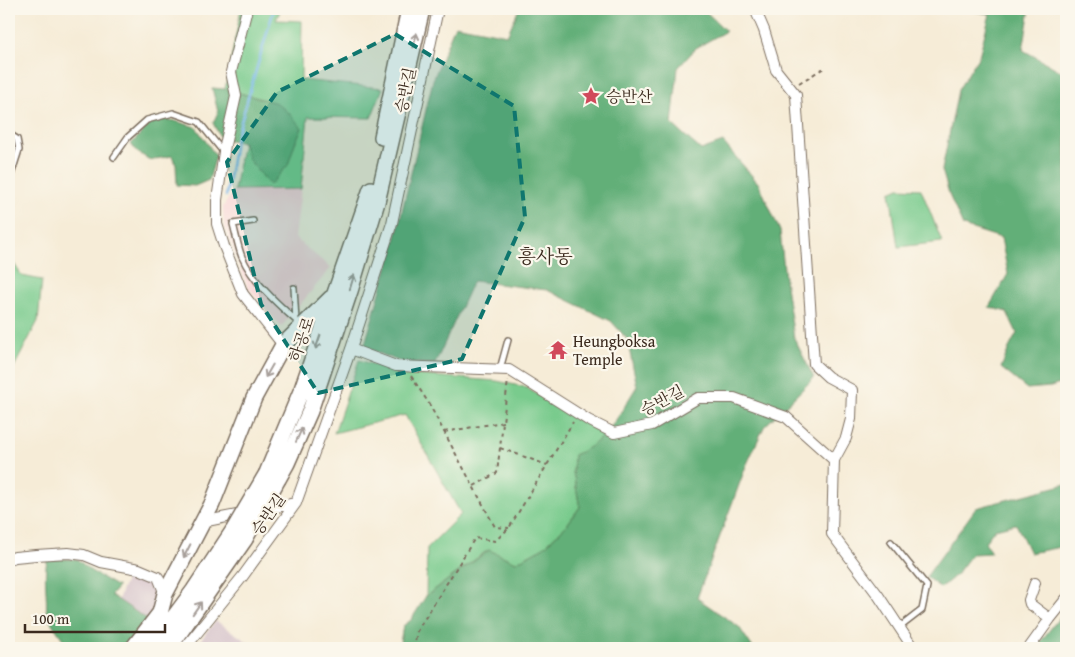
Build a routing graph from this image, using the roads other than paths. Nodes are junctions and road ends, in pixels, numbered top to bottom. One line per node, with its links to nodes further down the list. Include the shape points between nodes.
1 (247, 9): 7 (street, via 231,72 236,96)
2 (409, 9): 12 (street, 하공로, via 370,191)
3 (422, 9): 19 (street, 하공로, one-way to 3, via 287,463 310,411 350,291 376,202)
4 (438, 9): 16 (street, 승반길, via 392,222)
5 (754, 9): 18 (street, via 776,70 796,95 814,364 828,377 852,390 851,419 846,438)
6 (9, 134): 9 (lane, via 17,139 19,150)
7 (224, 154): 8 (lane, via 199,122 173,112 147,120 128,137); 15 (street, via 217,224 244,294)
8 (114, 157)
9 (9, 181)
10 (253, 221): 13 (lane, via 233,224 242,256 253,277)
11 (294, 288): 13 (lane)
12 (334, 295): 13 (street); 19 (street, 하공로, one-way to 19)
13 (299, 323): 15 (street)
14 (508, 340): 17 (lane)
15 (284, 345): 21 (street, one-way to 21, via 254,398)
16 (352, 349): 17 (street, via 396,366); 20 (street, 승반길)
17 (504, 370): 18 (street, 승반길, via 614,433 652,425 698,398 734,398 786,417)
18 (834, 460): 29 (street, via 832,534)
19 (272, 476): 22 (street, 하공로, bridge)
20 (296, 503): 21 (street); 33 (street, 승반길)
21 (202, 522): 26 (street, one-way to 26)
22 (239, 535): 31 (street, 하공로); 32 (street, 하공로, one-way to 22)
23 (891, 542): 29 (lane, via 927,586 922,610)
24 (9, 559): 26 (street, via 68,553 84,555 158,577)
25 (1035, 583): 28 (street, via 1030,604)
26 (165, 594): 30 (street, via 160,614)
27 (1066, 600): 28 (street)
28 (1050, 619): 35 (street)
29 (900, 628): 34 (street)
30 (133, 648)
31 (151, 648)
32 (169, 648)
33 (185, 648)
34 (913, 648)
35 (1029, 648)

